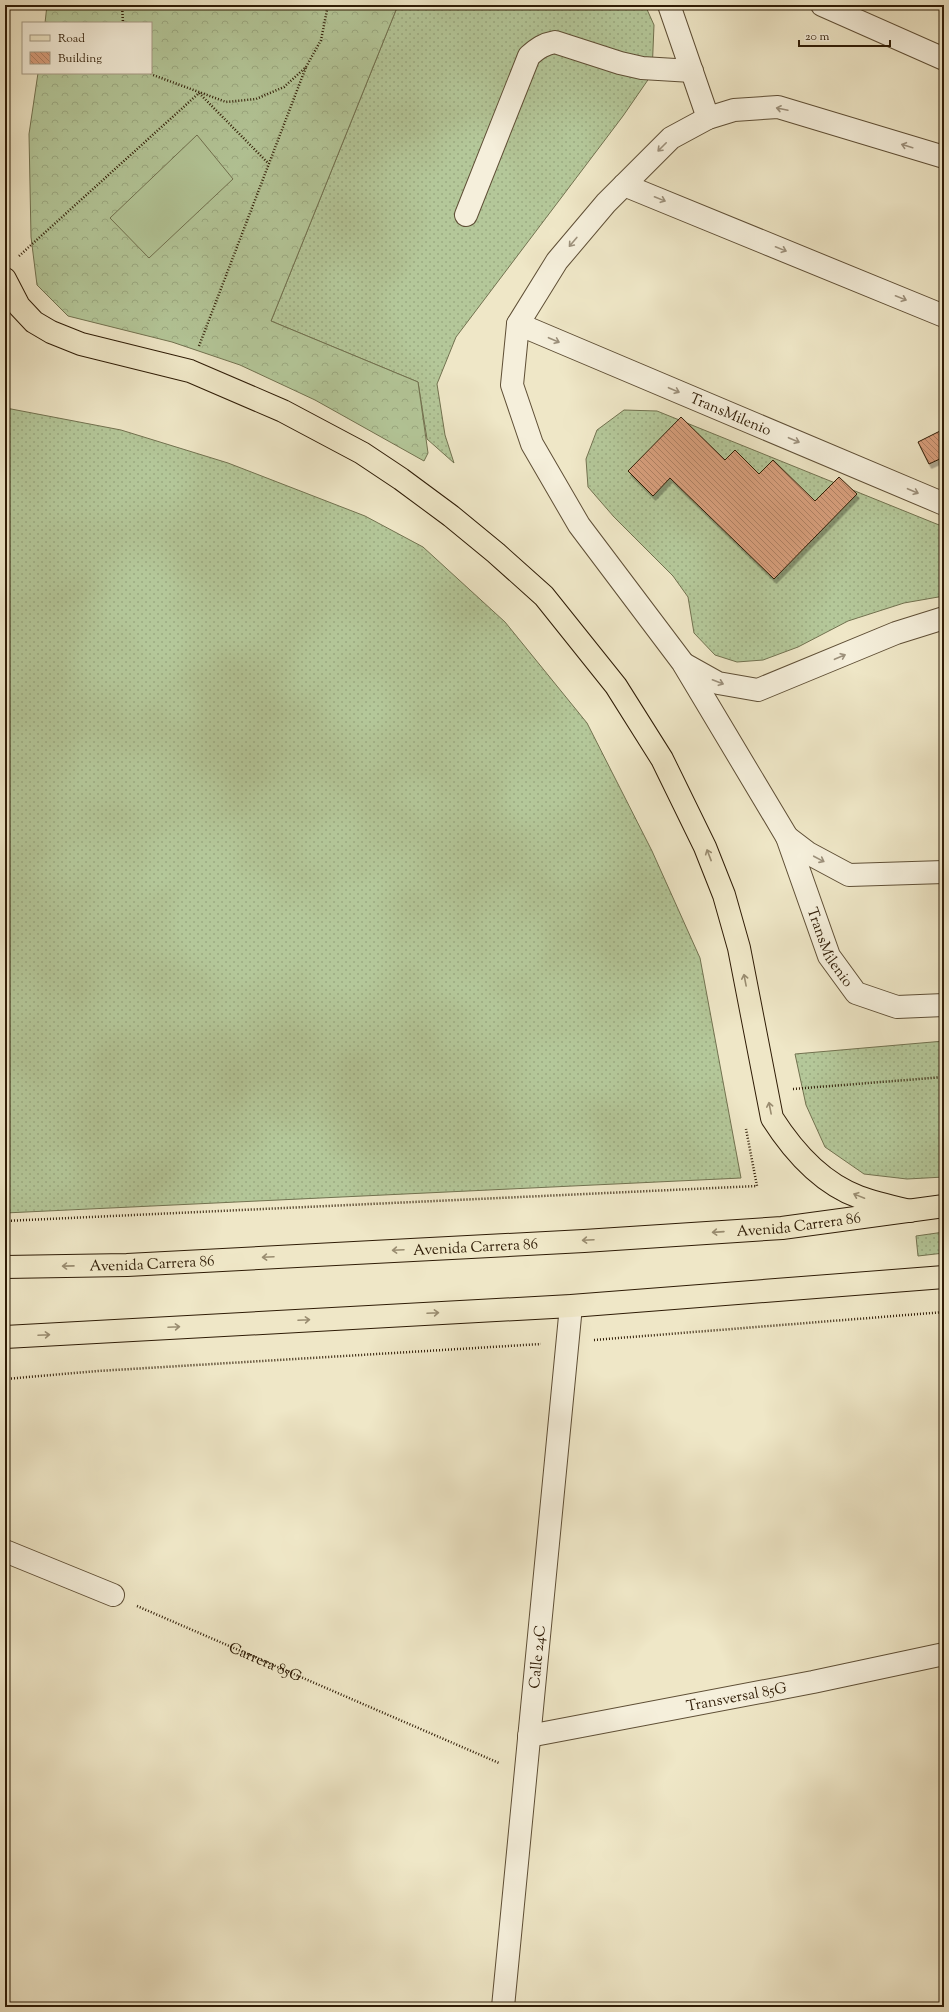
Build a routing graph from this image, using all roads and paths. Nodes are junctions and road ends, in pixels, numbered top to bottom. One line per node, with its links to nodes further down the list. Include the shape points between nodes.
1 (122, 5): 5 (path)
2 (327, 5): 7 (path, via 321,40)
3 (669, 5): 8 (street)
4 (822, 5): 6 (street)
5 (124, 22)
6 (944, 59)
7 (306, 66): 10 (path, via 284,87 256,99 226,102); 13 (path)
8 (692, 71): 11 (street); 15 (street, via 642,68 555,42 537,49 529,56)
9 (152, 74): 10 (path)
10 (199, 93): 13 (path); 16 (path)
11 (708, 118): 12 (street, TransMilenio, one-way to 11, via 778,107 734,110); 14 (street, TransMilenio, one-way to 14, via 671,138)
12 (944, 157)
13 (268, 163): 20 (path)
14 (624, 184): 18 (street, one-way to 18); 19 (street, TransMilenio, one-way to 19, via 557,261)
15 (466, 215)
16 (16, 258)
17 (5, 279): 20 (main road, via 19,306 34,322 51,332 81,344)
18 (944, 316)
19 (518, 324): 21 (street, TransMilenio, one-way to 21); 23 (street, TransMilenio, via 512,385 532,444 579,525)
20 (190, 371): 28 (main road, one-way to 20, via 739,948 724,895 706,846 662,759 616,686 544,596 496,553 401,479 362,453 283,411)
21 (944, 504)
22 (944, 618): 23 (street, TransMilenio, one-way to 22, via 718,683 758,690 896,633)
23 (683, 663): 24 (street, TransMilenio)
24 (786, 837): 25 (street, TransMilenio, one-way to 25, via 808,853 849,875); 26 (street, TransMilenio, via 829,956 856,993 897,1007)
25 (944, 872)
26 (944, 1005)
27 (944, 1077): 28 (path, via 791,1089 792,1114)
28 (772, 1118): 30 (main road, one-way to 28, via 858,1197 828,1180 811,1168 781,1133); 31 (path, via 745,1127 758,1186)
29 (944, 1206): 30 (main road, Avenida Carrera 86)
30 (910, 1211): 32 (main road, Avenida Carrera 86, one-way to 32, via 782,1228 584,1241 127,1265)
31 (5, 1221)
32 (5, 1267)
33 (944, 1277): 34 (main road)
34 (571, 1306): 36 (main road, one-way to 34); 37 (street, Calle 24C)
35 (944, 1312): 37 (path)
36 (5, 1337)
37 (567, 1342): 38 (path); 42 (street, Calle 24C)
38 (5, 1379)
39 (5, 1551): 40 (street)
40 (113, 1595): 43 (path, Carrera 85G)
41 (944, 1654): 42 (street, Transversal 85G, via 813,1682)
42 (529, 1736): 43 (street, Calle 24C)
43 (526, 1774): 44 (street, Calle 24C)
44 (503, 2007)

